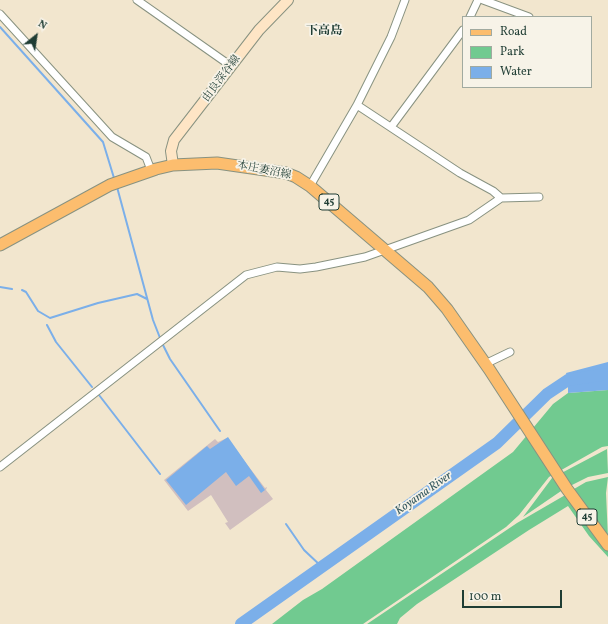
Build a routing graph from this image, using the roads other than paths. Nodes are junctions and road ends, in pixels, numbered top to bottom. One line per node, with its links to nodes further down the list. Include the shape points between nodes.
1 (137, 0): 10 (street)
2 (288, 0): 10 (main road, 由良深谷線, via 269,18)
3 (405, 0): 11 (street, via 391,36)
4 (478, 0): 7 (street)
5 (483, 0): 8 (street)
6 (0, 14): 14 (street, via 112,137 146,157)
7 (470, 16)
8 (526, 16)
9 (462, 31): 12 (street)
10 (231, 66): 13 (main road, 由良深谷線, via 174,140 171,151)
11 (357, 105): 12 (street); 15 (street)
12 (391, 127): 17 (street)
13 (173, 165): 14 (main road, 本庄妻沼線 / 45); 15 (main road, 本庄妻沼線 / 45, via 202,162 233,164 267,172 286,173)
14 (151, 170): 18 (main road, 本庄妻沼線 / 45, via 110,185)
15 (310, 186): 19 (main road, 本庄妻沼線 / 45)
16 (539, 197): 17 (street)
17 (501, 198): 19 (street, via 470,220)
18 (1, 242)
19 (385, 250): 21 (main road, 本庄妻沼線 / 45, via 428,287 457,322); 22 (street, via 347,262 300,269 277,267 250,273)
20 (510, 352): 21 (street)
21 (487, 367): 23 (main road, 45, via 567,489)
22 (0, 467)
23 (608, 544)

